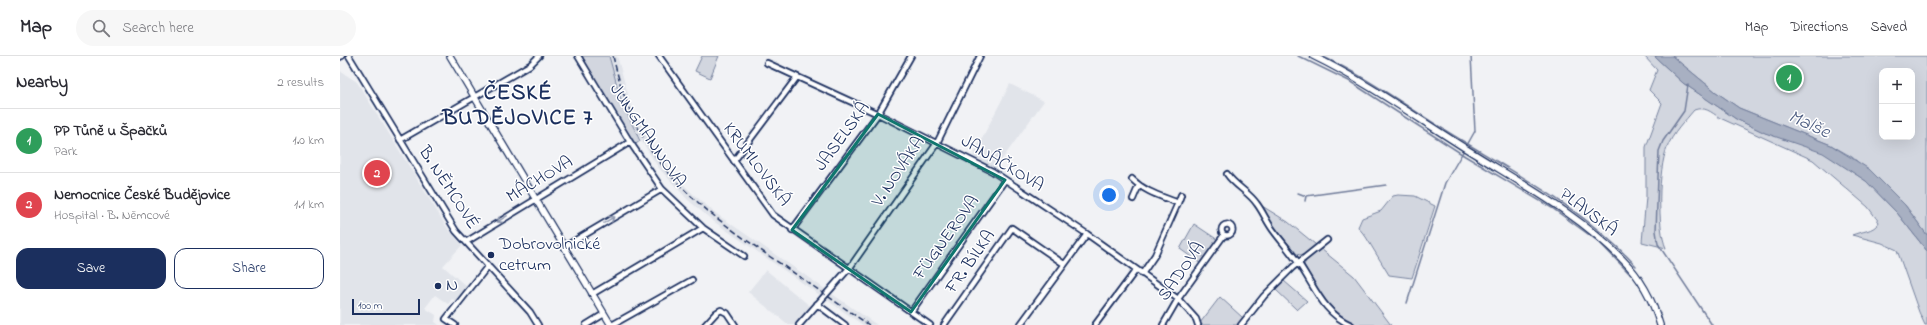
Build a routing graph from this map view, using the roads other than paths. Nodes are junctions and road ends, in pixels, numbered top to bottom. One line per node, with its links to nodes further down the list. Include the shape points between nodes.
1 (349, 56): 13 (street, B. NĚMCOVÉ)
2 (450, 56): 11 (street)
3 (539, 56): 11 (street, via 530,65)
4 (578, 56): 14 (street, JUNGMANNOVA)
5 (659, 56): 16 (street, KRUMLOVSKÁ)
6 (910, 56): 12 (street, JASELSKÁ)
7 (980, 56): 15 (street, V. NOVÁKA)
8 (1313, 56): 62 (street, PLAVSKÁ, via 1558,206 1604,241 1624,260 1639,280)
9 (767, 63): 10 (street, JANÁČKOVA)
10 (796, 77): 12 (street, JANÁČKOVA); 16 (street)
11 (474, 97): 13 (street); 23 (street)
12 (878, 114): 15 (street, JANÁČKOVA); 27 (street, JASELSKÁ)
13 (400, 140): 31 (street, B. NĚMCOVÉ, via 454,228)
14 (630, 142): 21 (street, JUNGMANNOVA); 23 (street, MÁCHOVA)
15 (937, 143): 19 (street, JANÁČKOVA); 37 (street, V. NOVÁKA)
16 (734, 161): 27 (street, KRUMLOVSKÁ, via 773,215)
17 (1227, 174): 34 (street, via 1251,196)
18 (1132, 179): 20 (street)
19 (1005, 180): 28 (street, JANÁČKOVA); 44 (street, FÜGNEROVA)
20 (1139, 185): 24 (street); 25 (street)
21 (662, 188): 26 (street, JUNGMANNOVA); 32 (street, one-way to 21)
22 (1181, 195): 25 (street)
23 (535, 199): 31 (street, MÁCHOVA, one-way to 31); 32 (street)
24 (1133, 199)
25 (1178, 203): 39 (street, via 1155,255)
26 (703, 228): 33 (street, JUNGMANNOVA); 41 (street)
27 (792, 230): 37 (street, KRUMLOVSKÁ)
28 (1087, 234): 35 (street); 38 (street, JANÁČKOVA)
29 (1224, 235): 42 (street, SADOVÁ)
30 (1327, 240): 34 (street)
31 (466, 242): 36 (street, B. NĚMCOVÉ)
32 (564, 247): 41 (street)
33 (741, 255)
34 (1298, 263): 60 (street, via 1264,296); 61 (street, via 1325,307)
35 (1064, 264): 55 (street, FR. BÍLKA, via 1012,228); 56 (street)
36 (488, 266): 46 (street, via 446,319); 47 (street, B. NĚMCOVÉ, via 530,312)
37 (849, 269): 43 (street, V. NOVÁKA); 44 (street, KRUMLOVSKÁ)
38 (1136, 270): 39 (street, JANÁČKOVA); 57 (street)
39 (1142, 274): 42 (street, JANÁČKOVA)
40 (692, 280): 49 (street)
41 (592, 294): 45 (street)
42 (1178, 299): 58 (street, SADOVÁ); 59 (street, JANÁČKOVA)
43 (818, 302): 52 (street, V. NOVÁKA); 53 (street)
44 (911, 312): 54 (street, KRUMLOVSKÁ)
45 (604, 314): 48 (street); 49 (street)
46 (454, 325)
47 (538, 325)
48 (586, 325)
49 (612, 325)
50 (705, 325): 51 (street, via 722,310)
51 (735, 325)
52 (799, 325)
53 (845, 325)
54 (930, 325)
55 (944, 325)
56 (1020, 325)
57 (1095, 325)
58 (1162, 325)
59 (1198, 325)
60 (1241, 325)
61 (1351, 325)
62 (1660, 325)

